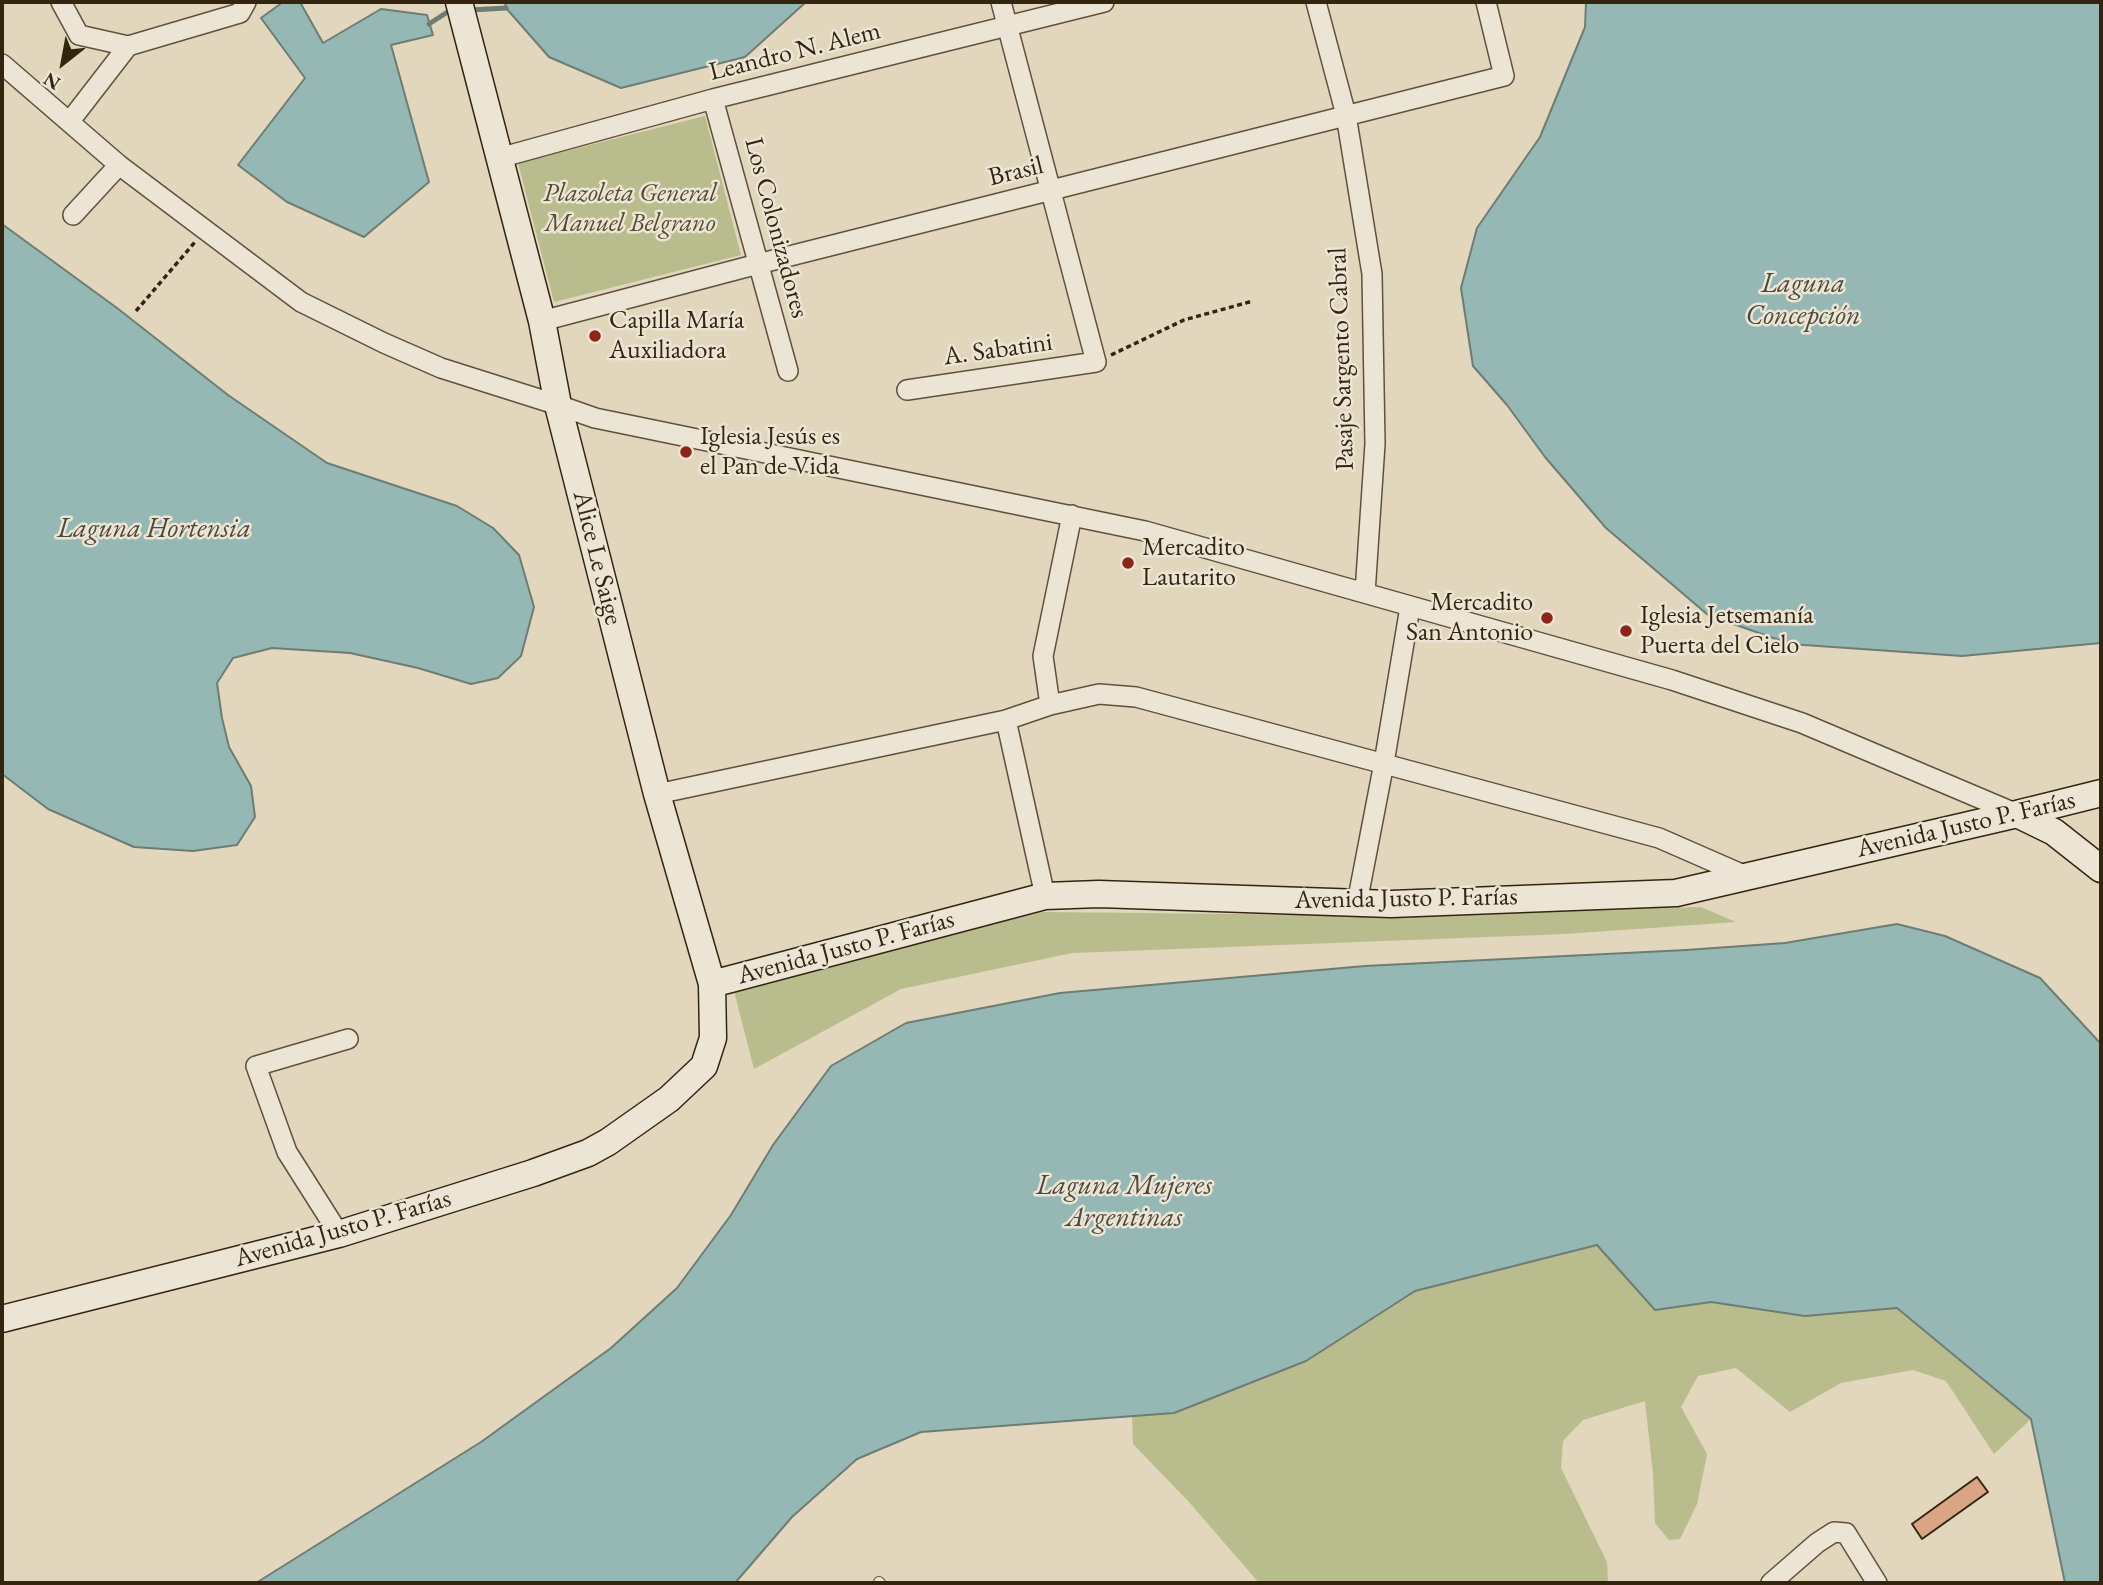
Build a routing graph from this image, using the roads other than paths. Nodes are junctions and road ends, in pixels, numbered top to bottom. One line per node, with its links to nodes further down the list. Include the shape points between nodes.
1 (61, 2): 9 (street, via 79,35)
2 (246, 2): 9 (street, via 240,13)
3 (459, 2): 14 (street, Alice Le Saige)
4 (1001, 2): 8 (street)
5 (1104, 2): 8 (street, Leandro N. Alem)
6 (1316, 2): 12 (street, Pasaje Sargento Cabral)
7 (1486, 2): 12 (street, Brasil, via 1504,76)
8 (1007, 26): 11 (street, Leandro N. Alem); 16 (street)
9 (128, 46): 13 (street)
10 (2, 64): 13 (street)
11 (713, 99): 14 (street, Leandro N. Alem); 18 (street, Los Colonizadores)
12 (1346, 115): 16 (street, Brasil); 24 (street, Pasaje Sargento Cabral, via 1372,274 1375,444)
13 (70, 121): 15 (street)
14 (499, 158): 19 (street, Alice Le Saige)
15 (119, 165): 17 (street); 22 (street, via 301,302 441,368)
16 (1050, 191): 18 (street, Brasil); 21 (street, A. Sabatini, via 1096,362)
17 (73, 215)
18 (758, 264): 19 (street, Brasil); 20 (street, Los Colonizadores)
19 (542, 321): 22 (street, Alice Le Saige)
20 (788, 371)
21 (907, 390)
22 (558, 405): 23 (street, via 595,418); 30 (street, Alice Le Saige)
23 (1072, 515): 24 (street); 26 (street, via 1044,656)
24 (1365, 593): 25 (street)
25 (1410, 607): 28 (street); 31 (street, via 1672,680 1802,723)
26 (1050, 705): 27 (street); 28 (street, via 1099,694 1136,697)
27 (1006, 720): 30 (street); 34 (street)
28 (1384, 763): 33 (street, via 1659,838); 35 (street)
29 (2101, 793): 31 (street, Avenida Justo P. Farías)
30 (657, 794): 36 (street, Alice Le Saige)
31 (2017, 814): 32 (street, via 2054,832); 33 (street, Avenida Justo P. Farías)
32 (2101, 869)
33 (1746, 876): 35 (street, Avenida Justo P. Farías, via 1676,892)
34 (1045, 896): 35 (street, Avenida Justo P. Farías); 36 (street, Avenida Justo P. Farías)
35 (1357, 903)
36 (712, 984): 38 (street, Alice Le Saige, via 713,1038 704,1066)
37 (348, 1039): 39 (street, via 256,1066 287,1152)
38 (669, 1099): 39 (street, Avenida Justo P. Farías, via 587,1153)
39 (339, 1234): 40 (street, Avenida Justo P. Farías)
40 (2, 1319)
41 (1771, 1583): 42 (street, via 1835,1532 1846,1533)
42 (1877, 1583)

